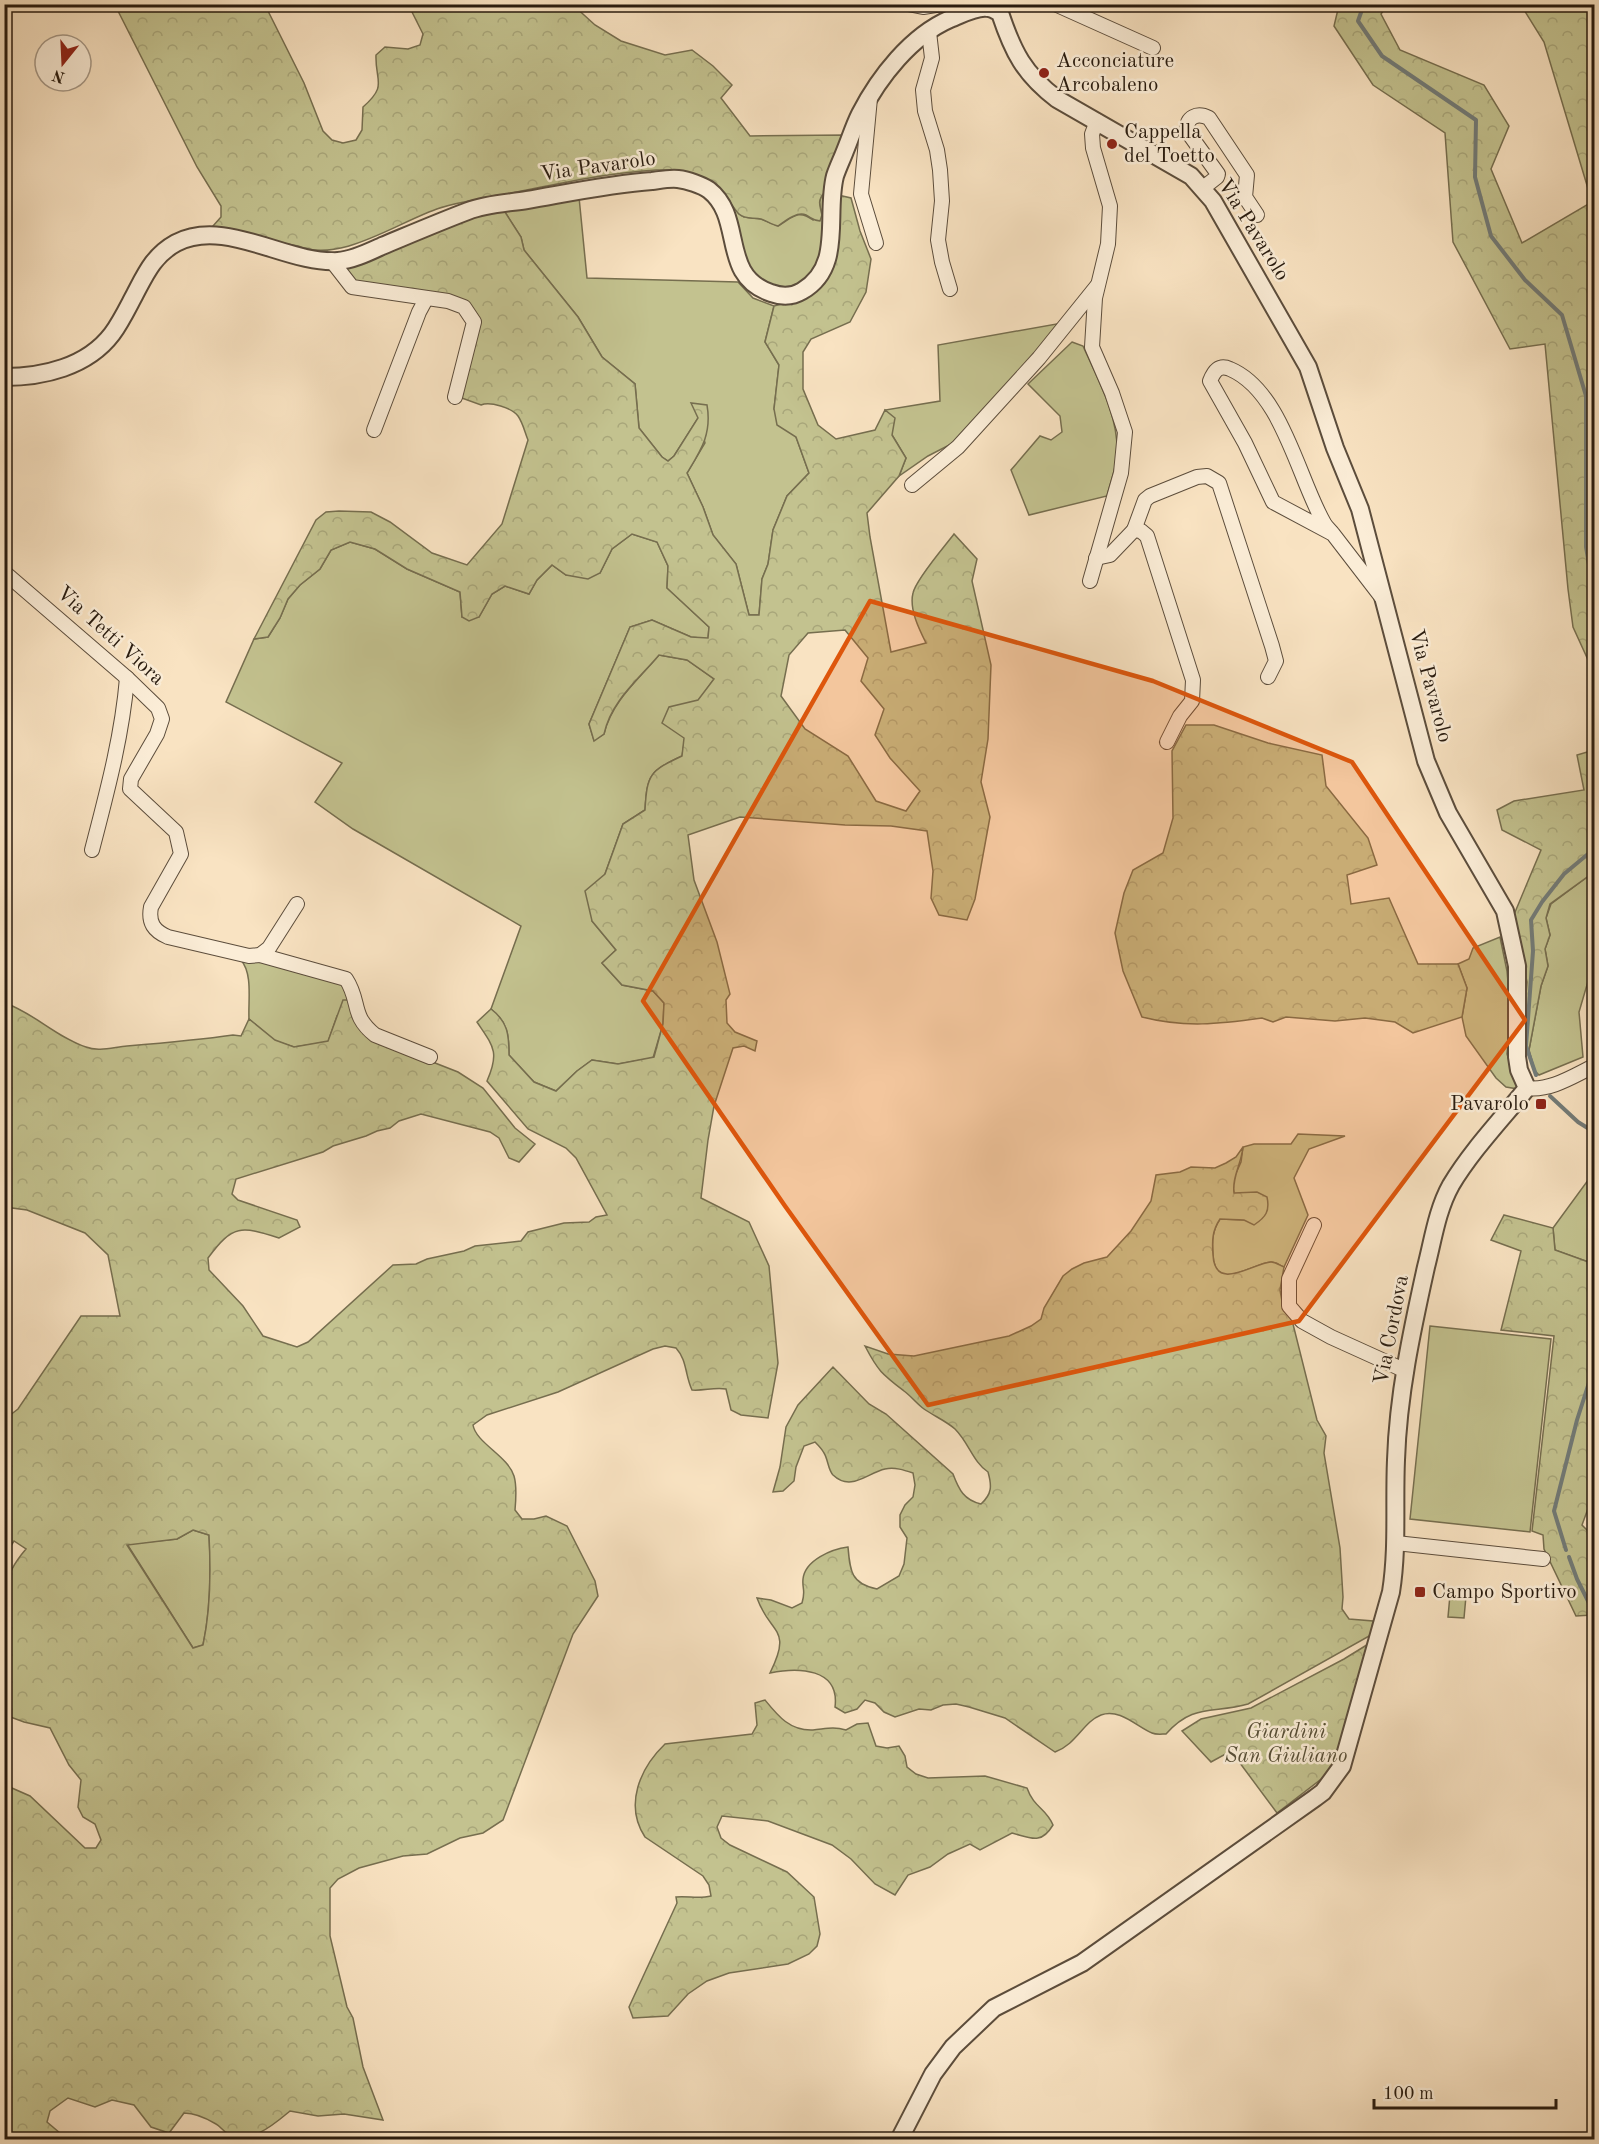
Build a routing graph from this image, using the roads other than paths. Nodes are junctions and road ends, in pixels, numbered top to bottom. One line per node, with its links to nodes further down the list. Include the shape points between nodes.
1 (908, 4): 2 (street)
2 (942, 4)
3 (1055, 4): 6 (street)
4 (993, 7): 5 (street, Via Pavarolo, via 972,10); 8 (street, Via Pavarolo, via 1027,72 1057,99)
5 (930, 32): 7 (street, Via Pavarolo, via 918,38 886,72); 14 (street, via 932,58 923,90 940,170 939,240)
6 (1153, 48)
7 (870, 98): 11 (street, via 861,194); 12 (street, Via Pavarolo, via 835,176 829,256 821,276 795,296 778,296 746,278 718,199 707,188 680,179 632,182 472,209 362,254)
8 (1097, 121): 9 (street, Via Pavarolo, via 1191,176); 13 (street, via 1092,134 1093,148 1110,206 1108,244)
9 (1203, 188): 10 (street, via 1218,174 1187,131 1190,118 1200,115 1209,118 1247,175 1245,196); 25 (street, Via Pavarolo, via 1308,367 1360,509)
10 (1257, 215)
11 (876, 243)
12 (331, 260): 15 (street, via 352,287); 16 (street, Via Pavarolo, via 312,259 237,238 206,236 179,241 150,265 111,336 91,353 48,373)
13 (1098, 284): 19 (street, via 1040,358 958,447); 22 (street, via 1092,347 1125,432 1121,473)
14 (950, 289)
15 (426, 299): 17 (street, via 464,307 474,322); 18 (street)
16 (4, 377)
17 (455, 397)
18 (375, 430)
19 (912, 485)
20 (1134, 531): 22 (street, via 1110,555); 26 (street, via 1150,496 1197,477 1207,476 1219,483 1276,661); 28 (street, via 1147,536 1194,680 1192,701)
21 (1333, 534): 21 (street, via 1273,502 1210,381 1219,368 1247,379 1267,401 1298,460 1324,525); 25 (street)
22 (1096, 558): 24 (street)
23 (4, 572): 27 (street, Via Tetti Viora)
24 (1090, 581)
25 (1384, 600): 34 (street, Via Pavarolo, via 1426,761 1448,813 1505,911 1517,966 1517,1057)
26 (1268, 677)
27 (127, 678): 29 (street, via 116,760); 31 (street, Via Tetti Viora, via 158,708 162,719 131,779 130,789 176,832 181,854 151,907 152,926 168,937 249,956)
28 (1167, 742)
29 (92, 850)
30 (297, 904): 31 (street, via 269,948)
31 (260, 955): 32 (street, via 346,979 354,991 358,1019 370,1031)
32 (430, 1057)
33 (1594, 1066): 34 (street, via 1552,1086)
34 (1527, 1088): 36 (street, Via Cordova, via 1468,1162 1444,1200)
35 (1314, 1225): 36 (street, via 1289,1279 1289,1306 1302,1321)
36 (1406, 1371): 37 (street, Via Cordova, via 1396,1461)
37 (1405, 1544): 38 (street); 39 (street, Via Cordova, via 1345,1760 1323,1792 1082,1963 994,2008 953,2047)
38 (1543, 1559)
39 (899, 2139)

